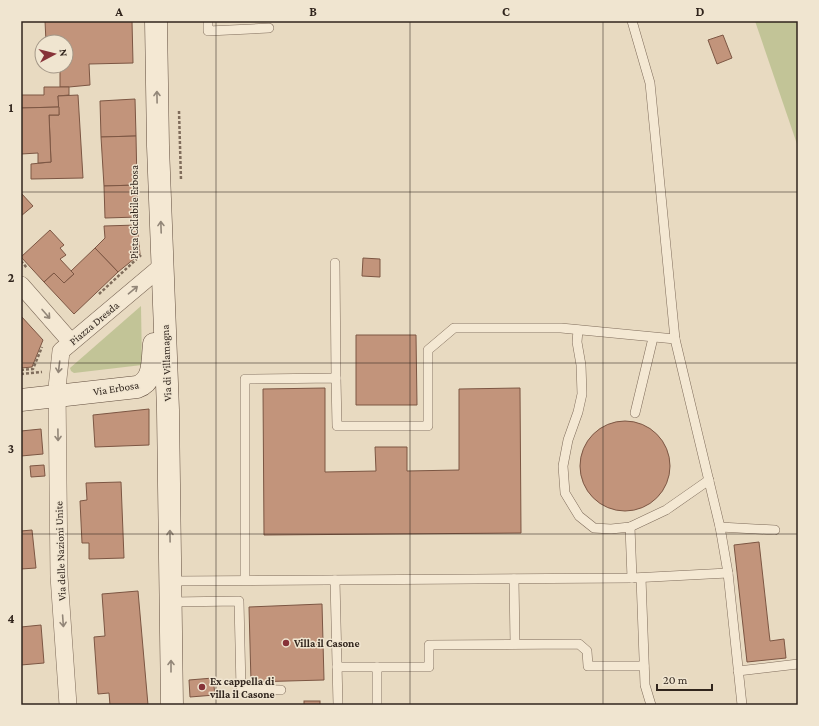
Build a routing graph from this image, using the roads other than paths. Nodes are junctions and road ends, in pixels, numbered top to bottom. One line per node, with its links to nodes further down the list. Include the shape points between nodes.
1 (156, 21): 6 (main road, Via di Villamagna, one-way to 1)
2 (208, 21): 4 (lane, via 208,31)
3 (632, 21): 10 (lane, via 650,83)
4 (269, 28)
5 (335, 263): 12 (lane)
6 (162, 269): 11 (street, Piazza Dresda, one-way to 6); 13 (main road, Via Erbosa, via 149,379 137,387); 26 (main road, Via di Villamagna, one-way to 6, via 168,410)
7 (26, 279): 11 (street, one-way to 11)
8 (578, 330): 9 (lane); 12 (lane, via 454,328 428,350 428,426 337,426); 17 (lane, via 582,394 563,466 565,493 579,516 594,528)
9 (653, 338): 10 (lane); 15 (lane)
10 (675, 339): 16 (lane)
11 (71, 342): 13 (street, Piazza Dresda, one-way to 13, via 61,351)
12 (336, 378): 24 (lane, via 245,379)
13 (57, 396): 14 (main road, Via Erbosa); 34 (street, Via delle Nazioni Unite, one-way to 34, via 60,576)
14 (21, 400)
15 (635, 413)
16 (709, 480): 17 (lane, via 666,510); 18 (lane)
17 (630, 527): 21 (lane)
18 (720, 527): 19 (lane); 20 (lane)
19 (775, 530)
20 (728, 573): 22 (lane); 32 (lane)
21 (632, 578): 22 (lane); 23 (lane)
22 (641, 578): 29 (lane)
23 (514, 579): 25 (lane); 27 (lane)
24 (245, 580): 25 (lane); 26 (lane)
25 (335, 580): 30 (lane)
26 (171, 591): 33 (lane, via 239,601 241,689); 35 (main road, Via di Villamagna, one-way to 26)
27 (515, 644): 29 (lane, via 579,644 587,651 588,666); 31 (lane, via 429,645 429,667)
28 (798, 664): 32 (lane)
29 (644, 666): 38 (lane, via 645,686)
30 (337, 667): 31 (lane); 36 (lane)
31 (377, 667): 37 (lane)
32 (738, 671): 39 (lane)
33 (281, 690)
34 (68, 705)
35 (172, 705)
36 (338, 705)
37 (377, 705)
38 (651, 705)
39 (742, 705)

